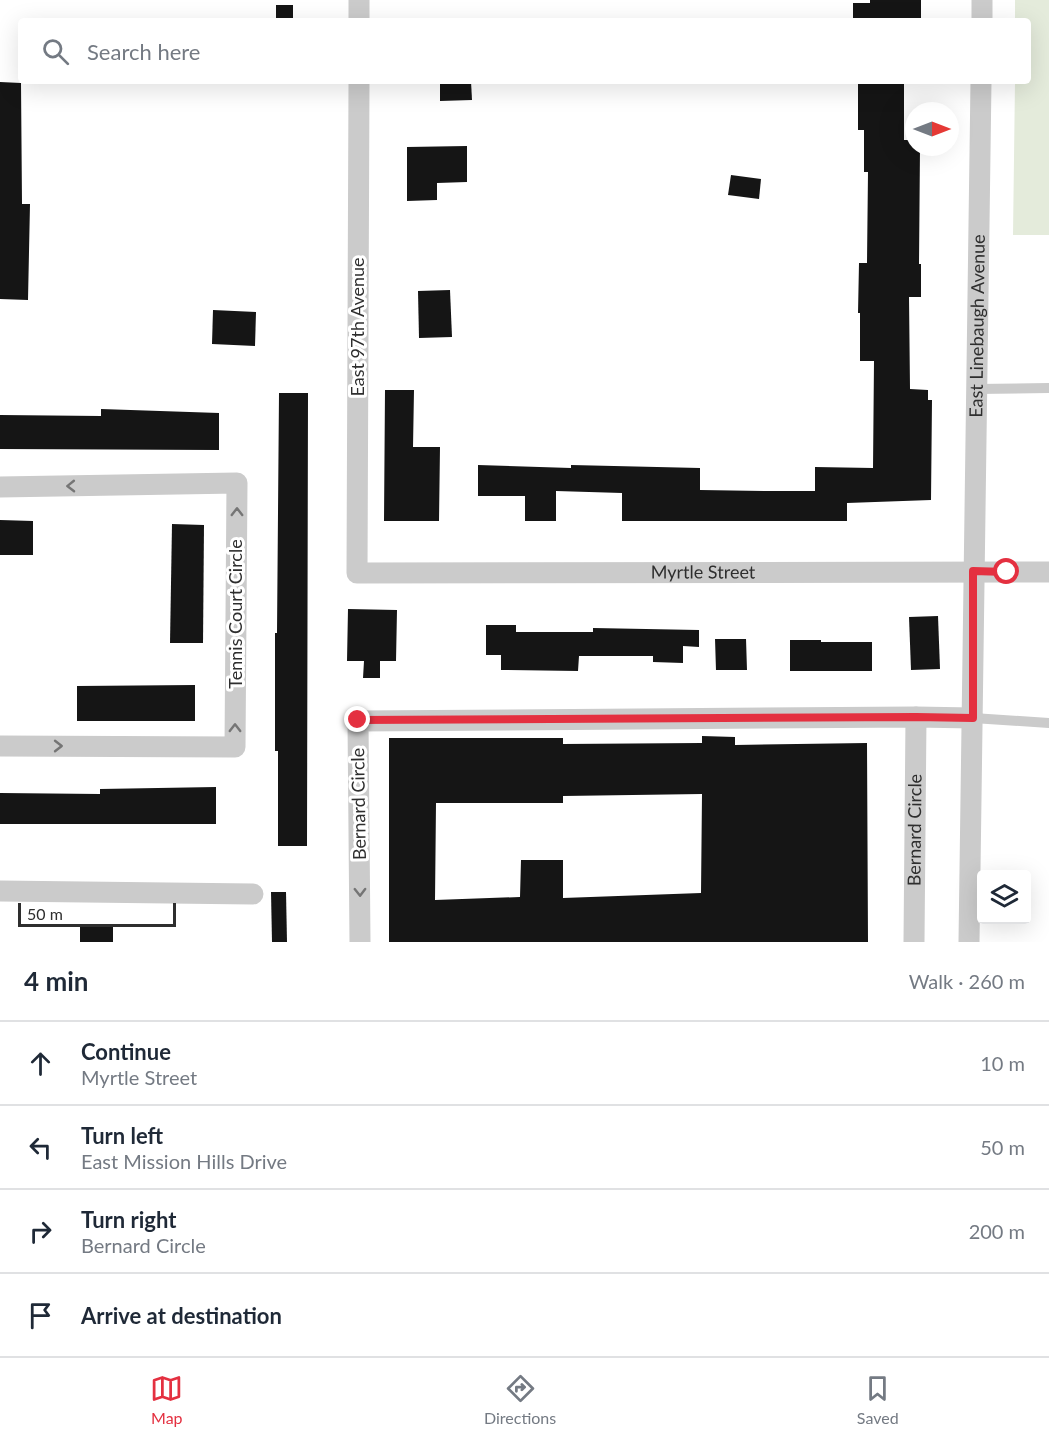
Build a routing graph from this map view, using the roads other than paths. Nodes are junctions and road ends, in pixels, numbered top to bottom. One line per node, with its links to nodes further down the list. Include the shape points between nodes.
1 (359, 0): 3 (street)
2 (982, 0): 4 (street)
3 (359, 18)
4 (982, 18)
5 (359, 84): 12 (street, East 97th Avenue)
6 (981, 84): 8 (street, East Linebaugh Avenue)
7 (1049, 388): 8 (lane)
8 (976, 389): 10 (street, East Linebaugh Avenue)
9 (0, 487): 16 (street, Tennis Court Circle, one-way to 9, via 235,747 237,483)
10 (973, 571): 11 (street, Myrtle Street); 12 (street, Myrtle Street); 14 (street, East Linebaugh Avenue)
11 (1049, 572)
12 (357, 573)
13 (916, 717): 14 (street, Bernard Circle); 19 (street, Bernard Circle, one-way to 19, via 358,720); 20 (street, Bernard Circle)
14 (973, 718): 15 (lane); 21 (street, East Linebaugh Avenue)
15 (1049, 723)
16 (0, 746)
17 (0, 891): 18 (street)
18 (253, 894)
19 (360, 942)
20 (914, 942)
21 (969, 942)

